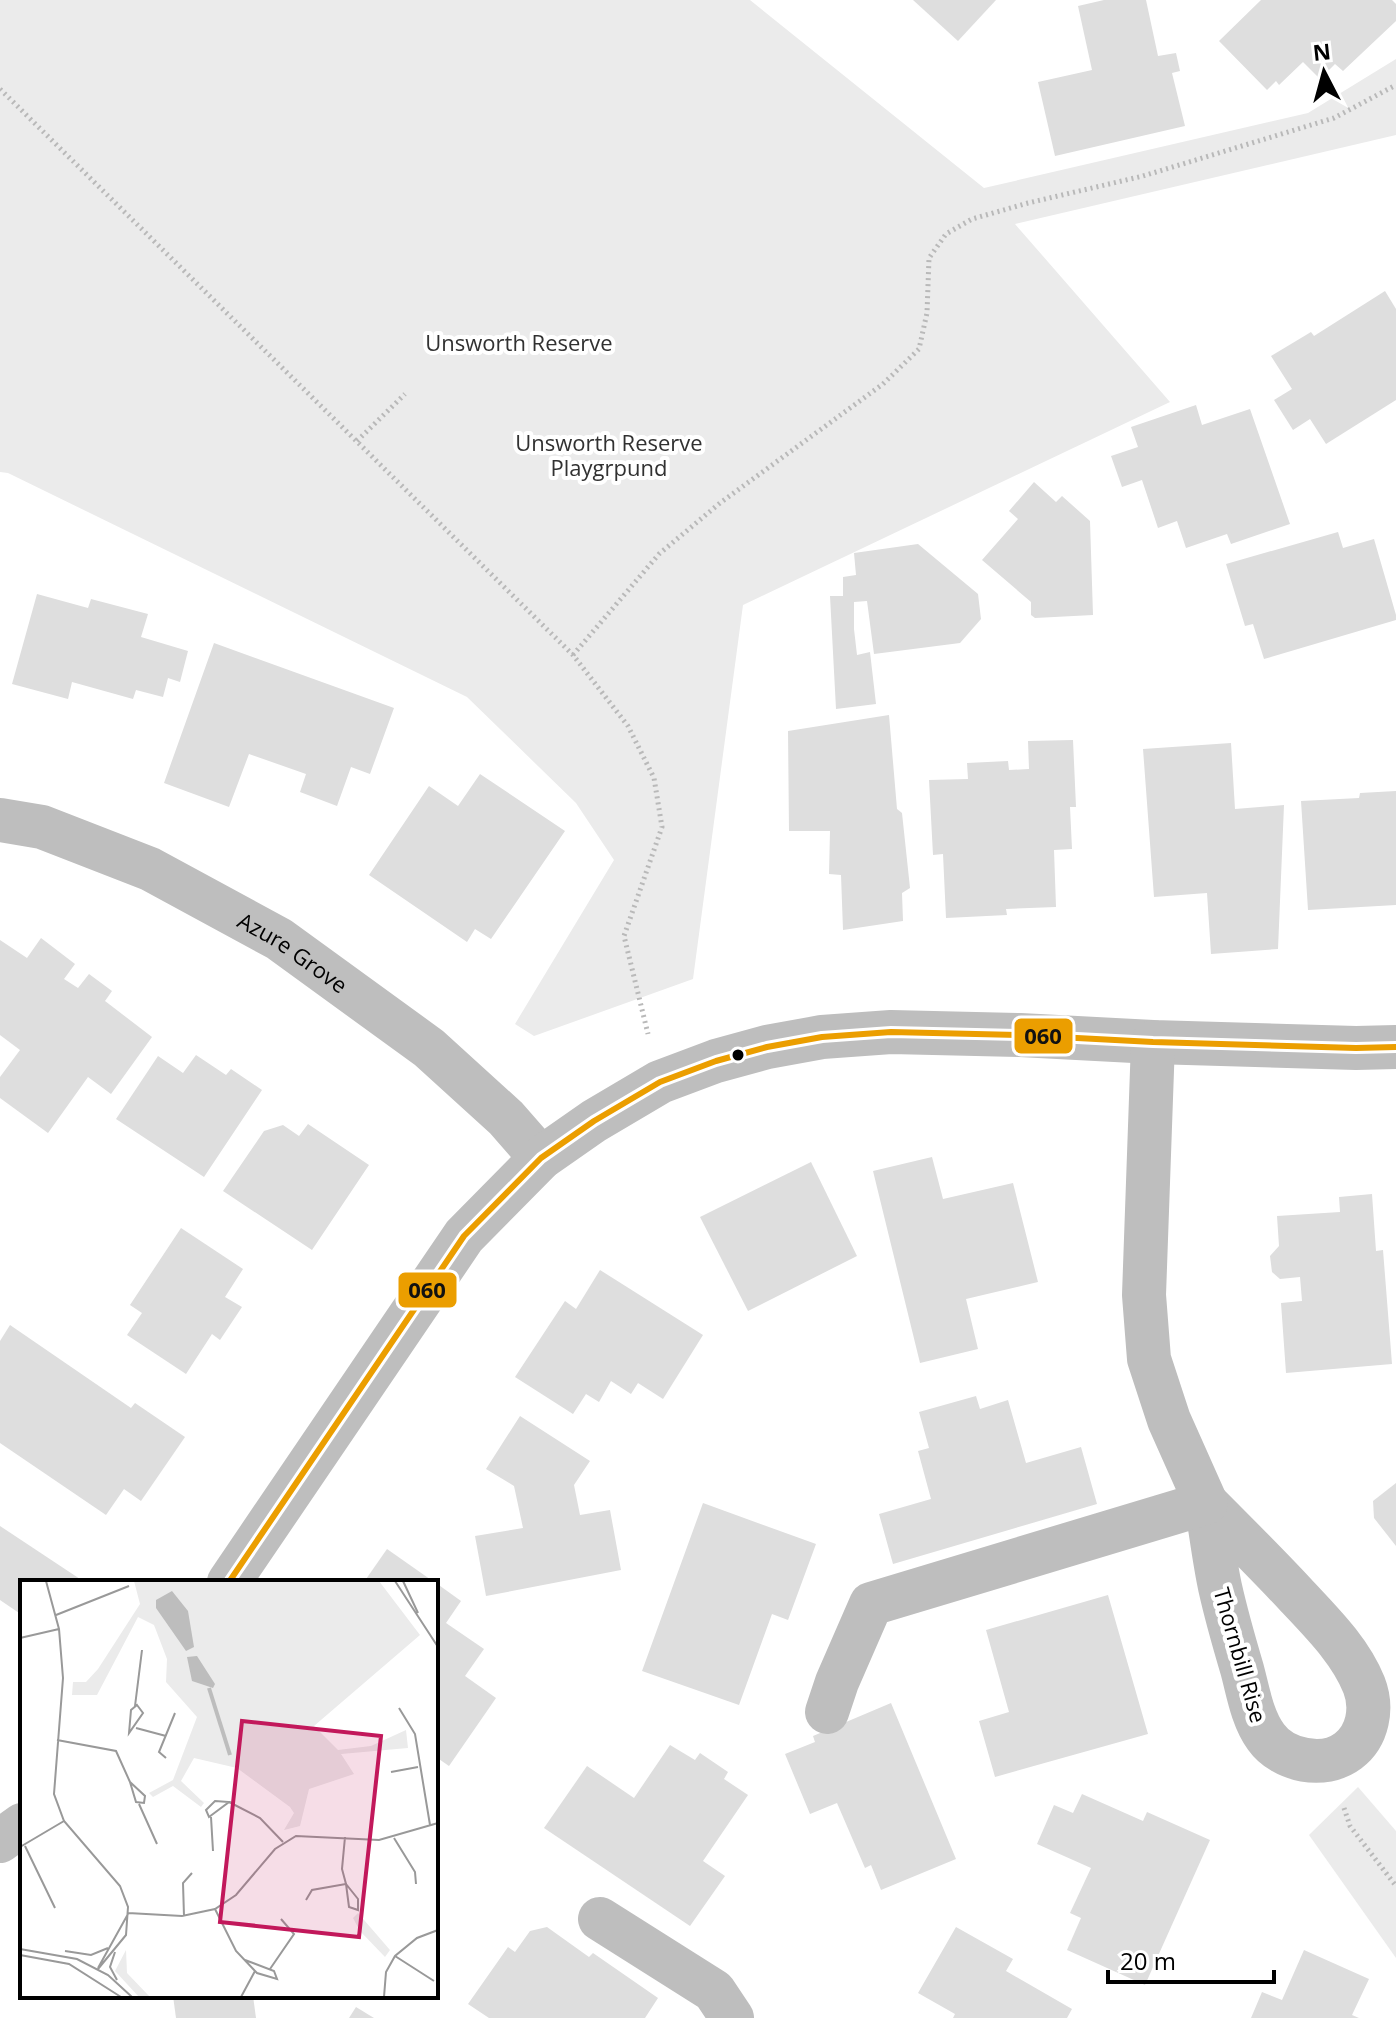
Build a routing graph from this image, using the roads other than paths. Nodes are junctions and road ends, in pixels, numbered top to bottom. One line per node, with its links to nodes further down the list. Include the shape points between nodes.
1 (0, 820): 4 (street, Azure Grove, via 42,827 150,869 279,939 429,1048 506,1118)
2 (1153, 1042): 3 (street); 4 (street, via 905,1032 767,1047 660,1082); 5 (street, Thornbill Rise, via 1144,1295 1149,1359)
3 (1396, 1047)
4 (541, 1158): 6 (street, via 464,1236)
5 (1206, 1503): 5 (street, Thornbill Rise, via 1343,1646 1369,1702 1368,1721 1349,1751 1308,1760 1288,1755 1266,1737 1250,1702 1220,1586); 7 (street, via 871,1604)
6 (230, 1580)
7 (827, 1712)
8 (20, 1826): 9 (street)
9 (0, 1841)
10 (600, 1919): 11 (street, via 714,1991)
11 (732, 2018)

